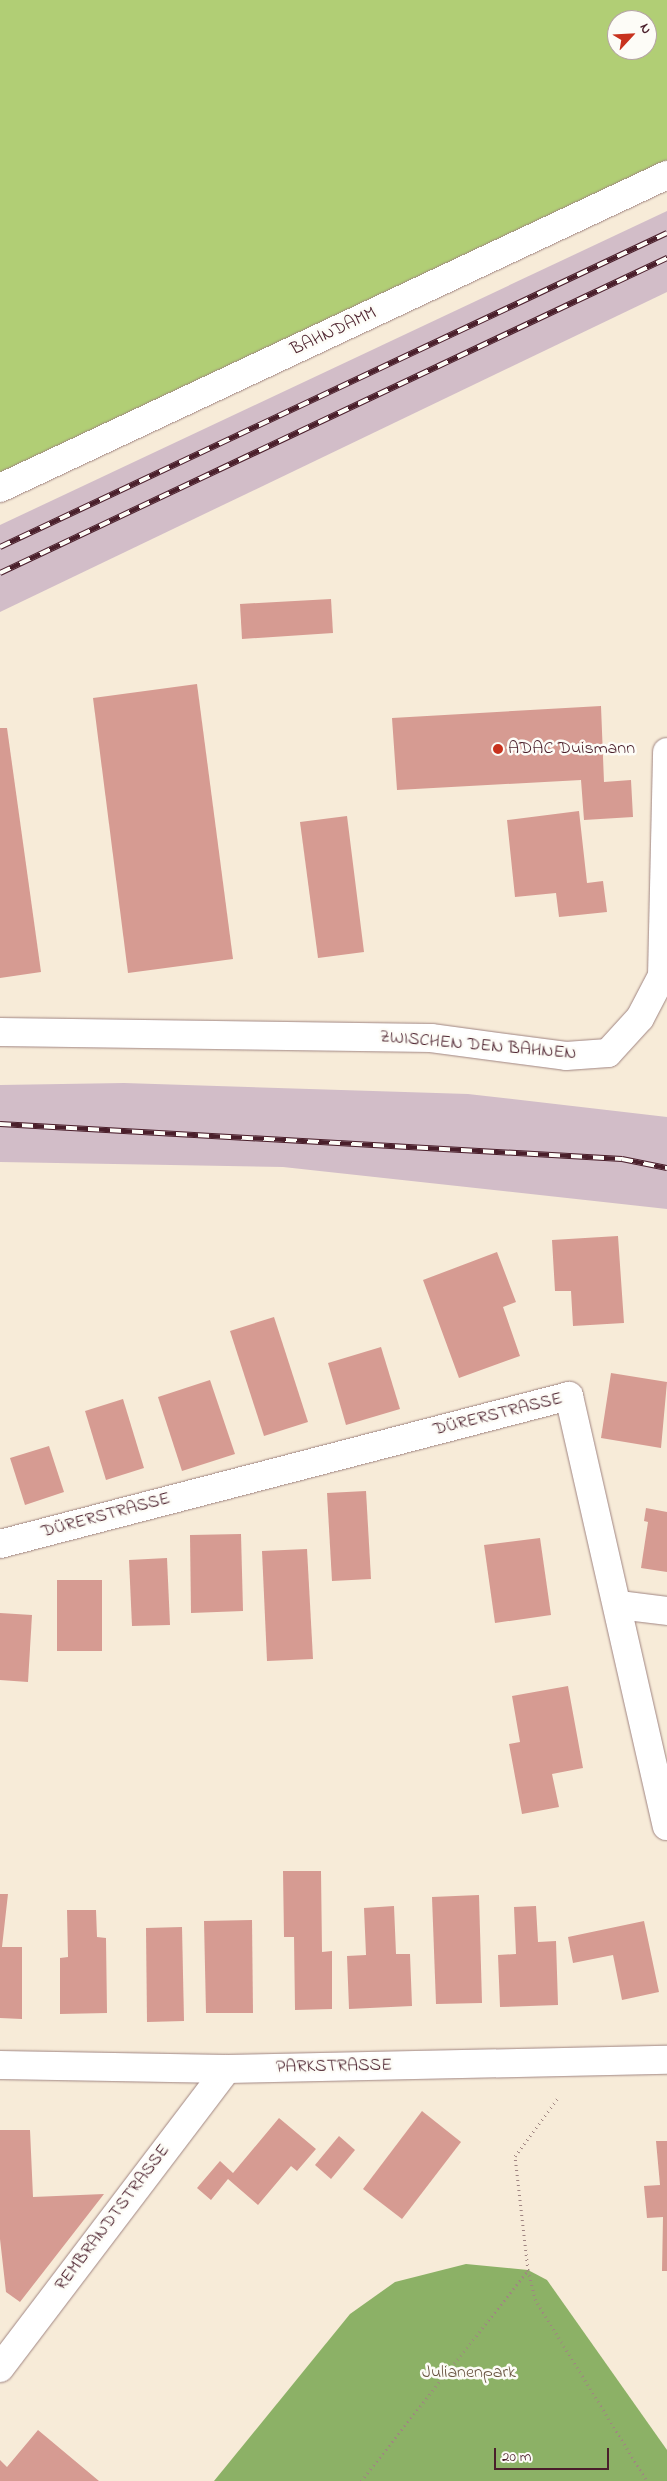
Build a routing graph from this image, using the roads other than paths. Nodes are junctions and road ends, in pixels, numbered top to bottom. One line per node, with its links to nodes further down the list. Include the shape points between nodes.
1 (667, 175): 2 (street, BAHNDAMM)
2 (0, 488)
3 (667, 752): 4 (street, ZWISCHEN DEN BAHNEN, via 662,976 640,1018 608,1053 566,1056 431,1038)
4 (0, 1032)
5 (0, 1544): 6 (street, DÜRERSTRASSE, via 569,1396)
6 (619, 1605): 7 (street); 8 (street, DÜRERSTRASSE)
7 (667, 1611)
8 (667, 1826)
9 (667, 2060): 11 (street, PARKSTRASSE)
10 (0, 2065): 11 (street, PARKSTRASSE)
11 (227, 2069): 12 (street, REMBRANDTSTRASSE)
12 (0, 2368)

